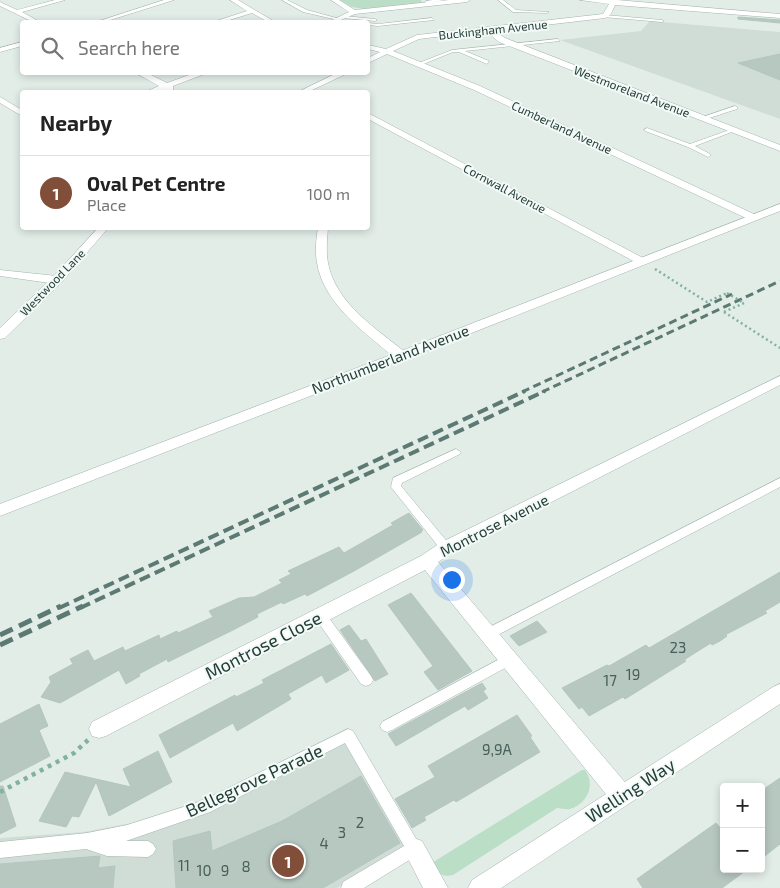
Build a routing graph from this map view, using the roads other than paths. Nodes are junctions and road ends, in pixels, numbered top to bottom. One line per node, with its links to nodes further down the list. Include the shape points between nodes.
1 (171, 0): 21 (street)
2 (233, 0): 12 (street)
3 (284, 0): 18 (lane, via 305,11)
4 (334, 0): 14 (street)
5 (467, 0): 10 (street)
6 (500, 0): 15 (lane, via 515,10)
7 (583, 0): 9 (street)
8 (56, 1): 13 (street)
9 (613, 1): 16 (street); 17 (street)
10 (440, 3): 14 (street)
11 (0, 4): 13 (street)
12 (253, 11): 22 (street); 23 (street)
13 (16, 12): 20 (street)
14 (354, 12): 18 (street)
15 (547, 12)
16 (605, 16): 27 (lane); 29 (street, Buckingham Avenue)
17 (780, 16)
18 (338, 19): 24 (lane)
19 (432, 19): 28 (lane)
20 (33, 20)
21 (106, 20)
22 (224, 20)
23 (269, 20)
24 (354, 20)
25 (383, 20): 26 (lane)
26 (370, 21)
27 (662, 21)
28 (370, 24)
29 (487, 30): 31 (street, Westmoreland Avenue); 36 (street, Buckingham Avenue, via 417,37)
30 (558, 40): 31 (lane)
31 (512, 44): 35 (lane); 53 (street, Westmoreland Avenue)
32 (20, 45): 34 (street)
33 (370, 47): 36 (street, Cumberland Avenue)
34 (0, 50)
35 (459, 50): 38 (lane); 39 (lane)
36 (386, 51): 37 (street, Buckingham Avenue); 39 (street, Cumberland Avenue)
37 (370, 60)
38 (488, 62)
39 (418, 64): 60 (street, Cumberland Avenue, via 477,88)
40 (144, 75): 43 (street)
41 (197, 75): 43 (street)
42 (340, 75): 44 (street)
43 (166, 86): 45 (street); 46 (street)
44 (312, 89): 47 (street); 48 (street)
45 (155, 90)
46 (175, 90)
47 (309, 90)
48 (315, 90)
49 (0, 99): 51 (street)
50 (735, 108): 53 (lane)
51 (20, 113)
52 (370, 117): 63 (street, Cornwall Avenue)
53 (703, 118): 55 (street, Westmoreland Avenue)
54 (648, 130): 56 (lane)
55 (734, 130): 56 (lane); 57 (street, Westmoreland Avenue)
56 (690, 146): 58 (lane)
57 (780, 148)
58 (708, 155)
59 (780, 207): 60 (street, Northumberland Avenue)
60 (752, 217): 63 (street, Northumberland Avenue)
61 (101, 230): 65 (street, Westwood Lane)
62 (323, 230): 67 (street, via 323,265 332,287 348,310)
63 (641, 261): 67 (street, Northumberland Avenue)
64 (0, 273): 65 (street)
65 (57, 280): 66 (street, Westwood Lane)
66 (0, 336)
67 (401, 356): 71 (street, Northumberland Avenue)
68 (780, 380): 72 (street, Montrose Avenue)
69 (456, 452): 72 (lane, via 397,481 396,487)
70 (780, 482): 75 (lane)
71 (0, 510)
72 (446, 548): 73 (street, Montrose Avenue)
73 (427, 561): 74 (street, Montrose Close); 75 (street, Montrose Avenue)
74 (320, 615): 77 (lane); 80 (street, Montrose Close)
75 (488, 634): 76 (street, Montrose Avenue)
76 (509, 659): 79 (lane); 81 (street, Montrose Avenue)
77 (366, 680)
78 (779, 696): 81 (street, Welling Way)
79 (387, 726)
80 (99, 729)
81 (621, 795): 88 (street, Welling Way)
82 (87, 841): 83 (lane, Bellegrove Parade, via 128,833 205,807 348,735); 84 (lane, Bellegrove Parade); 85 (lane, via 107,848)
83 (414, 849): 86 (lane); 87 (street, Bellegrove Parade)
84 (0, 850)
85 (148, 850)
86 (349, 888)
87 (436, 888)
88 (480, 888)

